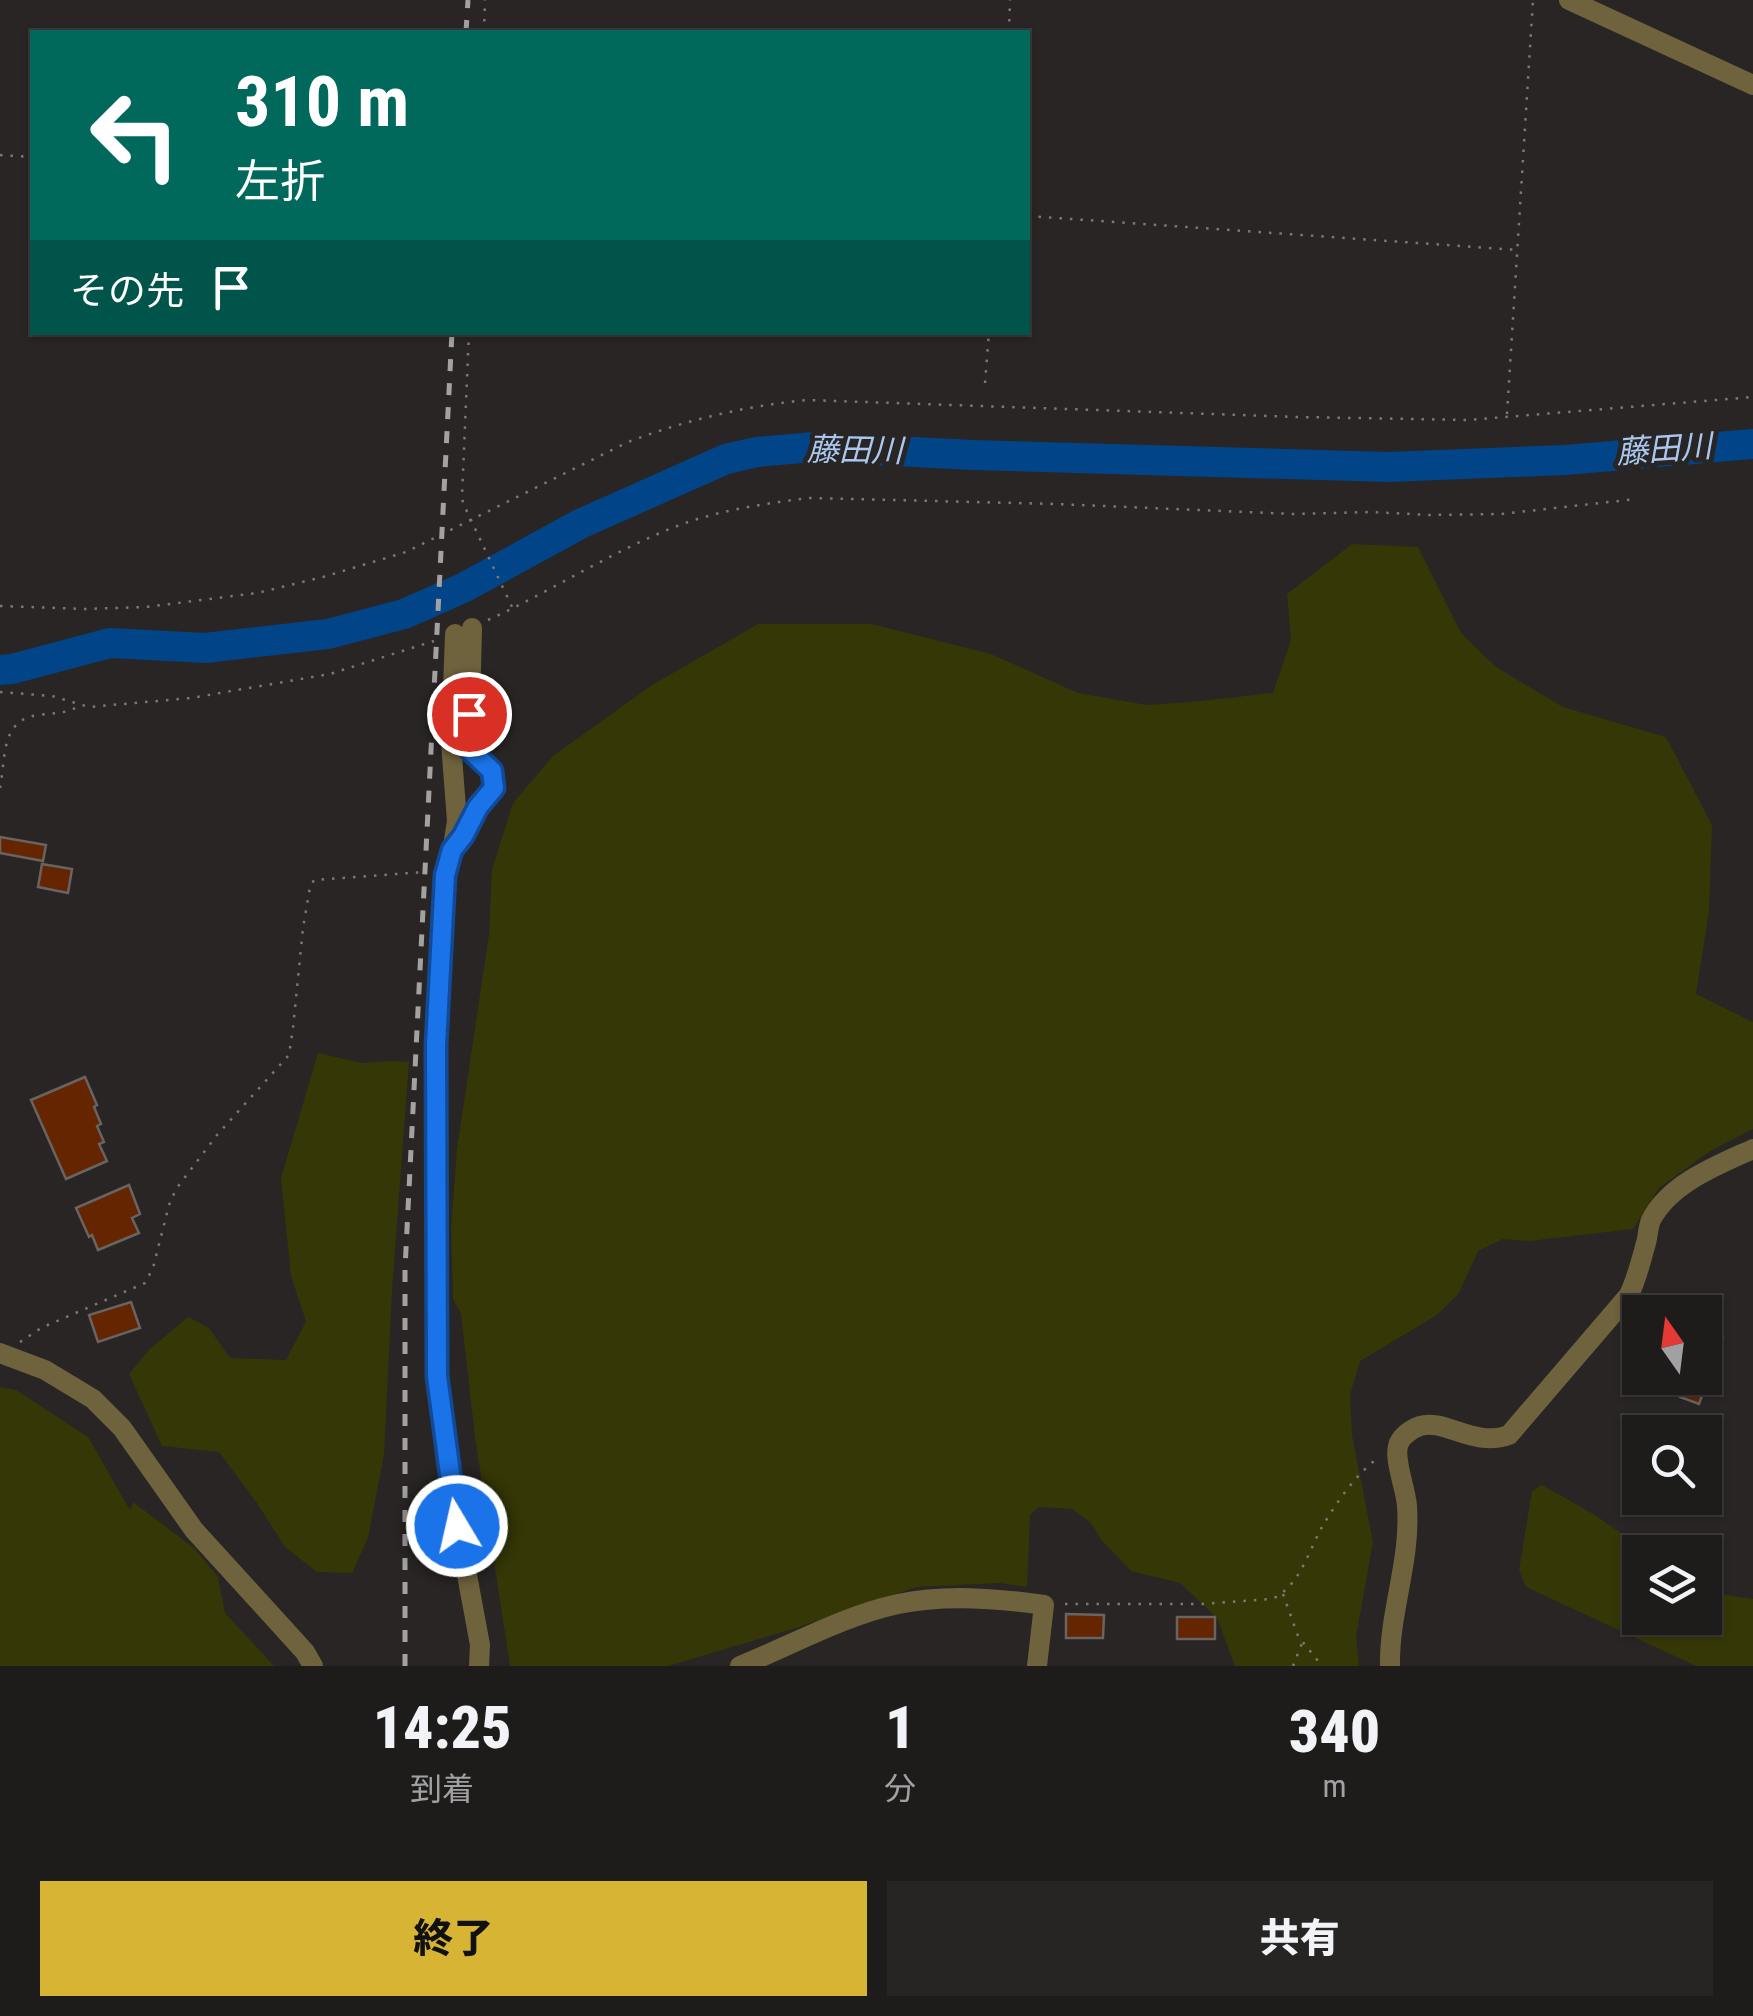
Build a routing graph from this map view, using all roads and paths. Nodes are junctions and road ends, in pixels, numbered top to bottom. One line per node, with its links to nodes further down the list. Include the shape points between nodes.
1 (485, 0): 5 (path)
2 (1010, 0): 6 (path)
3 (1533, 0): 11 (path)
4 (1569, 0): 7 (street)
5 (484, 30)
6 (1008, 30)
7 (1753, 86)
8 (0, 156): 9 (path)
9 (30, 157)
10 (1030, 216): 11 (path)
11 (1518, 250): 16 (path)
12 (470, 335): 18 (path, via 462,496)
13 (988, 335): 14 (path)
14 (985, 384)
15 (1753, 397): 16 (path)
16 (1507, 416): 18 (path, via 770,403 628,442)
17 (1636, 500): 20 (path, via 1429,515 809,498 689,522)
18 (473, 522): 19 (path, via 388,559 257,594 146,607); 20 (path)
19 (0, 606)
20 (512, 607): 21 (path)
21 (463, 631): 23 (path, via 290,682 146,703); 25 (street, via 451,743 458,808); 25 (street, via 469,749 492,771 494,788)
22 (0, 692): 23 (path)
23 (80, 705): 24 (path, via 12,726)
24 (0, 788)
25 (452, 850): 26 (street)
26 (446, 871): 28 (path, via 314,880 288,1055 176,1189 145,1283); 34 (street, via 436,1045 437,1376)
27 (1753, 1149): 29 (street, via 1676,1190 1660,1208 1629,1295 1509,1435 1475,1438 1431,1425 1402,1438)
28 (1, 1353): 33 (street, via 92,1399 122,1428 194,1530)
29 (1397, 1451): 30 (path, via 1354,1481); 39 (street, via 1407,1527)
30 (1282, 1594): 31 (path, via 1248,1602); 32 (path)
31 (1044, 1605): 35 (street, via 966,1598 897,1604); 36 (street)
32 (1302, 1642): 37 (path); 38 (path)
33 (313, 1666)
34 (479, 1666)
35 (740, 1666)
36 (1037, 1666)
37 (1292, 1666)
38 (1322, 1666)
39 (1390, 1666)

